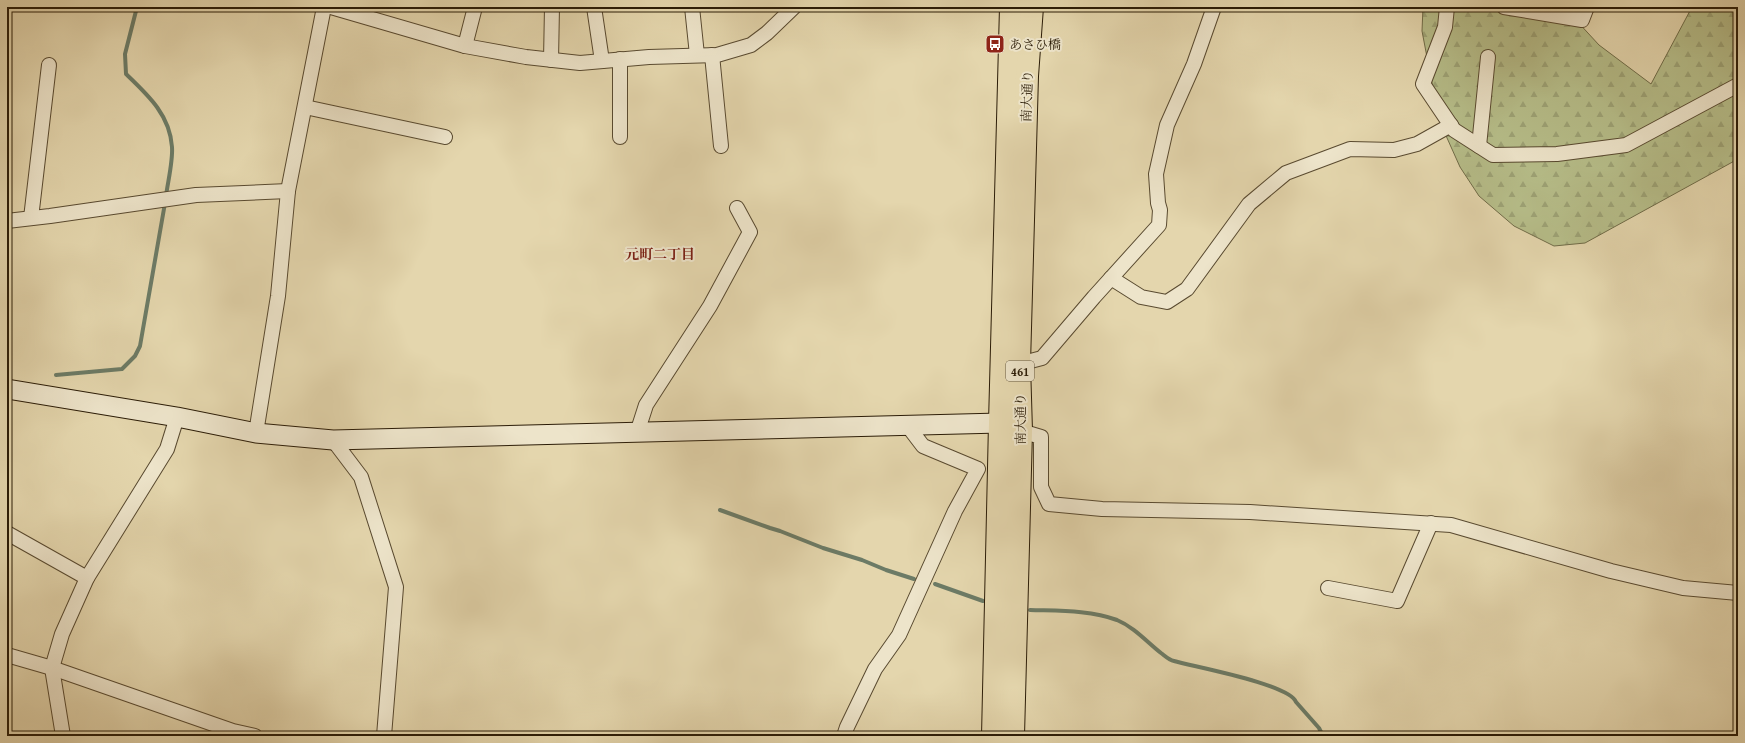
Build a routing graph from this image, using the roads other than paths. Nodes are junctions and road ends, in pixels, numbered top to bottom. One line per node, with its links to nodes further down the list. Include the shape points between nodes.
1 (324, 7): 23 (street)
2 (331, 7): 14 (street)
3 (475, 7): 14 (street)
4 (552, 7): 19 (street)
5 (594, 7): 20 (street)
6 (692, 7): 15 (street)
7 (794, 7): 16 (street, via 751,45)
8 (1011, 7): 37 (highway, 南大通り / 461)
9 (1032, 7): 34 (highway, 南大通り / 461, via 1027,76)
10 (1214, 7): 33 (street, via 1194,64 1167,124 1156,174 1159,225)
11 (1447, 7): 24 (street, via 1445,27 1424,84)
12 (1504, 7): 13 (street, via 1582,20)
13 (1587, 7)
14 (465, 46): 19 (street)
15 (697, 55): 16 (street); 18 (street)
16 (712, 55): 27 (street)
17 (1488, 57): 28 (street)
18 (620, 59): 20 (street); 26 (street)
19 (551, 60): 20 (street, via 580,63)
20 (602, 61)
21 (49, 65): 31 (street)
22 (1738, 85): 28 (street, via 1626,145 1557,154 1493,155)
23 (305, 107): 25 (street); 29 (street)
24 (1451, 125): 28 (street, via 1454,130); 33 (street, via 1417,144 1394,150 1350,149 1286,173 1249,204 1187,289 1167,302 1141,298)
25 (445, 136)
26 (620, 137)
27 (721, 146)
28 (1479, 146)
29 (288, 192): 31 (street, via 196,195); 41 (street, via 278,296)
30 (737, 208): 40 (street, via 750,232 710,306 646,405)
31 (31, 218): 32 (street)
32 (7, 221)
33 (1111, 278): 34 (street, via 1042,358)
34 (1019, 364): 39 (highway, 南大通り / 461)
35 (7, 389): 36 (street)
36 (177, 417): 41 (street); 45 (street, via 167,449)
37 (1000, 423): 38 (street); 39 (street); 55 (highway, 南大通り / 461)
38 (907, 426): 40 (street); 54 (street, via 922,446 978,469 955,511 899,635 874,669)
39 (1021, 431): 43 (street, via 1041,437 1041,487 1050,504 1102,509 1250,512); 56 (highway, 南大通り / 461)
40 (637, 432): 42 (street)
41 (256, 433): 42 (street)
42 (333, 440): 53 (street, via 361,478 396,587)
43 (1431, 523): 46 (street, via 1397,601); 47 (street, via 1451,526 1611,571 1684,588)
44 (7, 533): 45 (street)
45 (88, 578): 49 (street, via 62,634)
46 (1328, 588)
47 (1738, 592)
48 (7, 655): 49 (street)
49 (52, 668): 50 (street); 51 (street)
50 (233, 734): 52 (street)
51 (63, 736)
52 (255, 736)
53 (384, 736)
54 (844, 736)
55 (993, 736)
56 (1013, 736)

